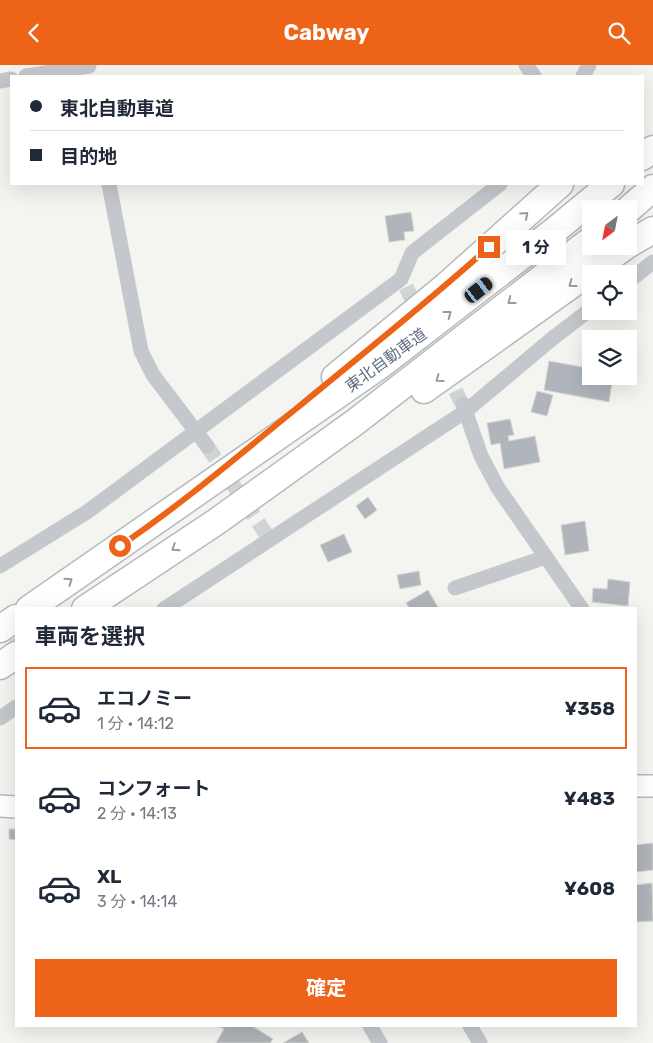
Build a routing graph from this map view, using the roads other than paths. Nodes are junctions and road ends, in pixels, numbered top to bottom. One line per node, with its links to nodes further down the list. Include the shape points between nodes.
1 (89, 65): 2 (street)
2 (32, 75)
3 (110, 185): 17 (street, via 141,351 153,375)
4 (499, 185): 17 (street, via 412,253 403,283)
5 (559, 185): 19 (highway, one-way to 5, via 439,292)
6 (610, 185): 19 (highway, 東北自動車道, one-way to 6, via 382,364)
7 (653, 188): 8 (highway)
8 (638, 201)
9 (653, 230): 10 (highway)
10 (638, 239)
11 (582, 246): 20 (highway, 東北自動車道, one-way to 20, via 354,423)
12 (613, 255): 20 (highway, one-way to 20, via 361,435)
13 (653, 262): 14 (street)
14 (637, 275)
15 (582, 316): 16 (street)
16 (464, 407): 21 (street, via 481,456 498,488); 26 (street)
17 (195, 432): 18 (street); 22 (street, via 87,512)
18 (206, 446)
19 (165, 515): 24 (highway, 東北自動車道, one-way to 19)
20 (216, 522): 25 (highway, 東北自動車道, one-way to 25)
21 (546, 557): 23 (street); 27 (street)
22 (0, 566)
23 (454, 588)
24 (32, 607)
25 (89, 607)
26 (167, 607)
27 (581, 607)
28 (15, 619): 29 (highway)
29 (0, 629)
30 (15, 656): 31 (highway)
31 (0, 666)
32 (15, 708): 33 (street)
33 (0, 718)
34 (637, 786): 35 (street)
35 (653, 787)
36 (0, 806): 37 (street)
37 (15, 807)
38 (371, 1027): 40 (street)
39 (471, 1027): 41 (street)
40 (380, 1043)
41 (480, 1043)

